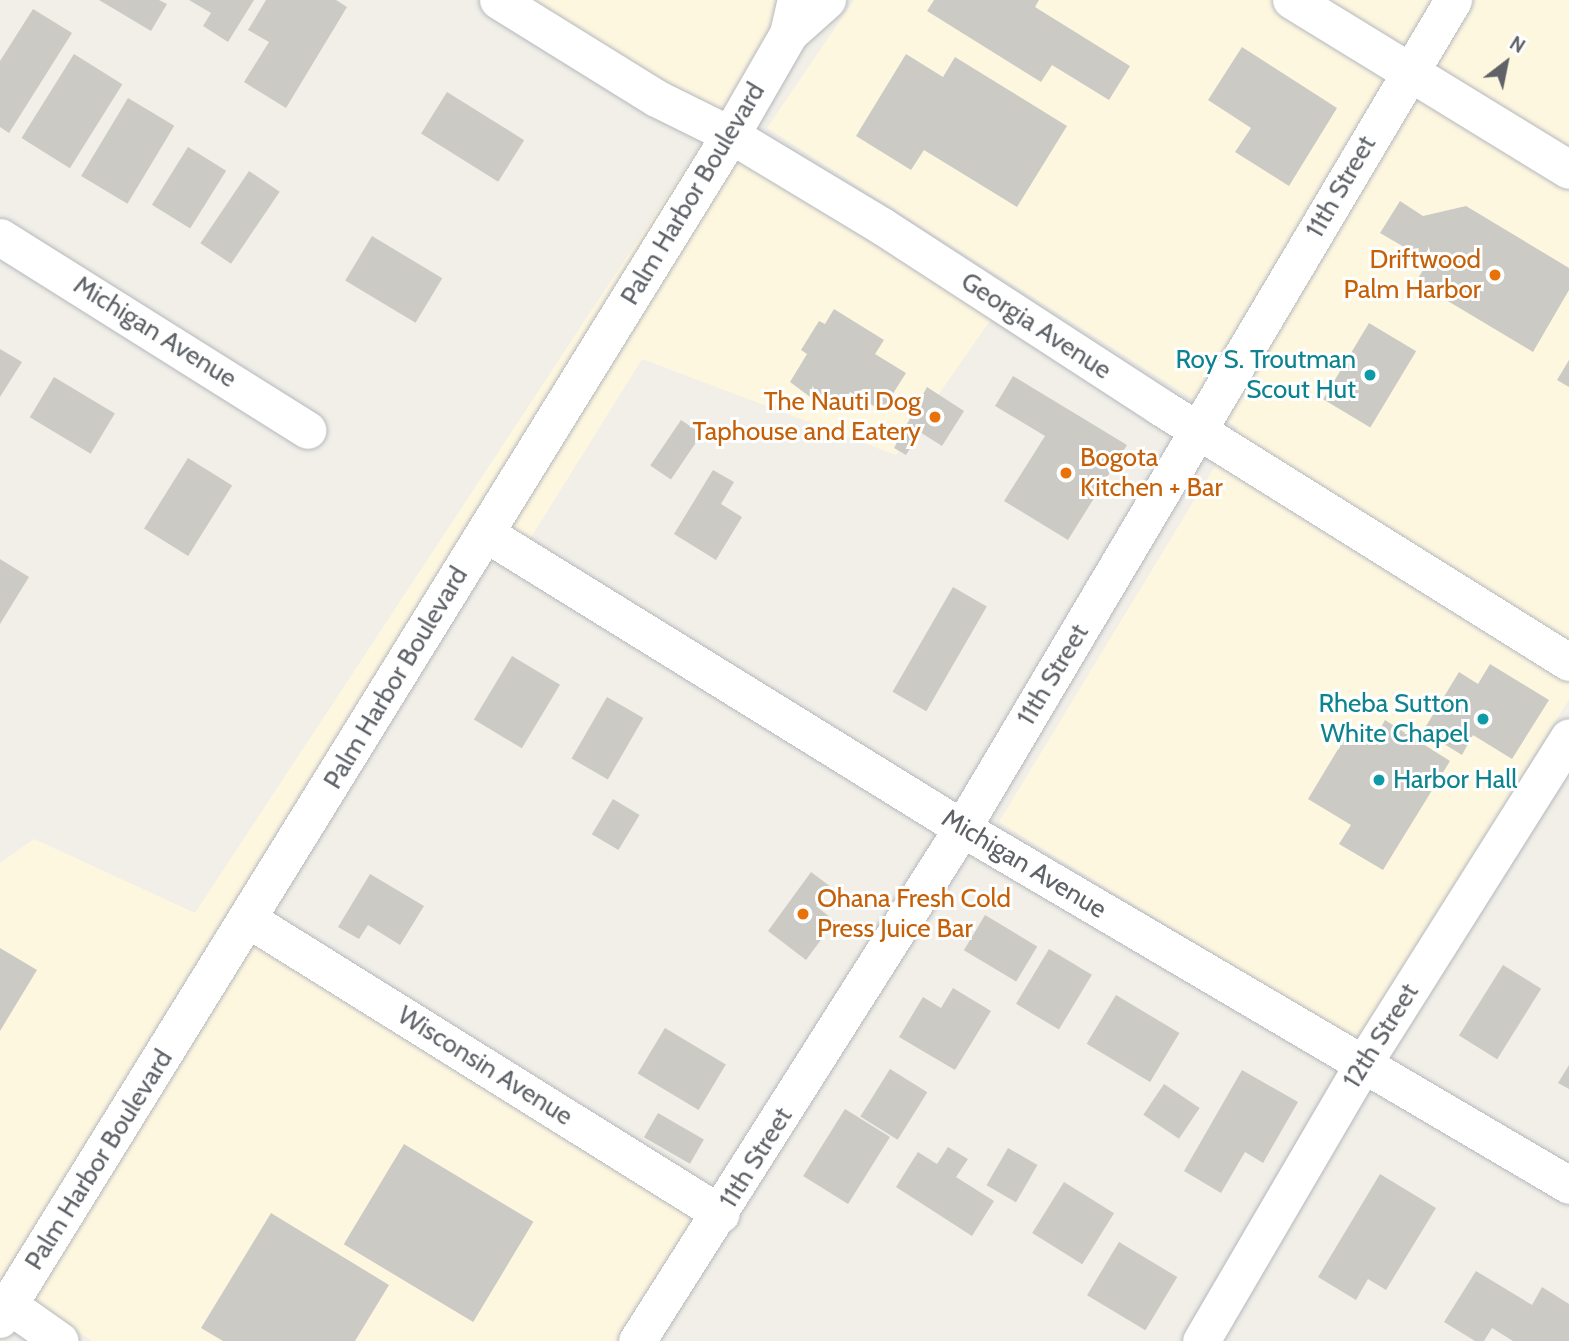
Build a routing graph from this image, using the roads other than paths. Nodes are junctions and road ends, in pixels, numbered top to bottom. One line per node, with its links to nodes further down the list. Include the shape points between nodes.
1 (498, 0): 7 (street, Georgia Avenue, via 656,99)
2 (827, 0): 5 (main road, Palm Harbor Boulevard)
3 (1292, 0): 6 (main road)
4 (1453, 0): 6 (street, 11th Street)
5 (793, 17): 7 (main road, Palm Harbor Boulevard)
6 (1409, 72): 8 (main road); 10 (street, 11th Street)
7 (731, 135): 10 (street, Georgia Avenue); 12 (main road, Palm Harbor Boulevard)
8 (1569, 170)
9 (0, 237): 11 (street, Michigan Avenue)
10 (1199, 429): 13 (street, Georgia Avenue); 15 (street, 11th Street)
11 (308, 430)
12 (485, 533): 15 (street, Michigan Avenue); 16 (main road, Palm Harbor Boulevard)
13 (1569, 662)
14 (1569, 737): 17 (street, 12th Street)
15 (962, 828): 17 (street, Michigan Avenue); 19 (street, 11th Street)
16 (248, 919): 19 (street, Wisconsin Avenue); 20 (main road, Palm Harbor Boulevard)
17 (1363, 1064): 18 (street, Michigan Avenue); 23 (street, 12th Street)
18 (1569, 1185)
19 (721, 1214): 22 (street, 11th Street)
20 (4, 1312): 21 (street)
21 (61, 1341)
22 (637, 1341)
23 (1201, 1341)

